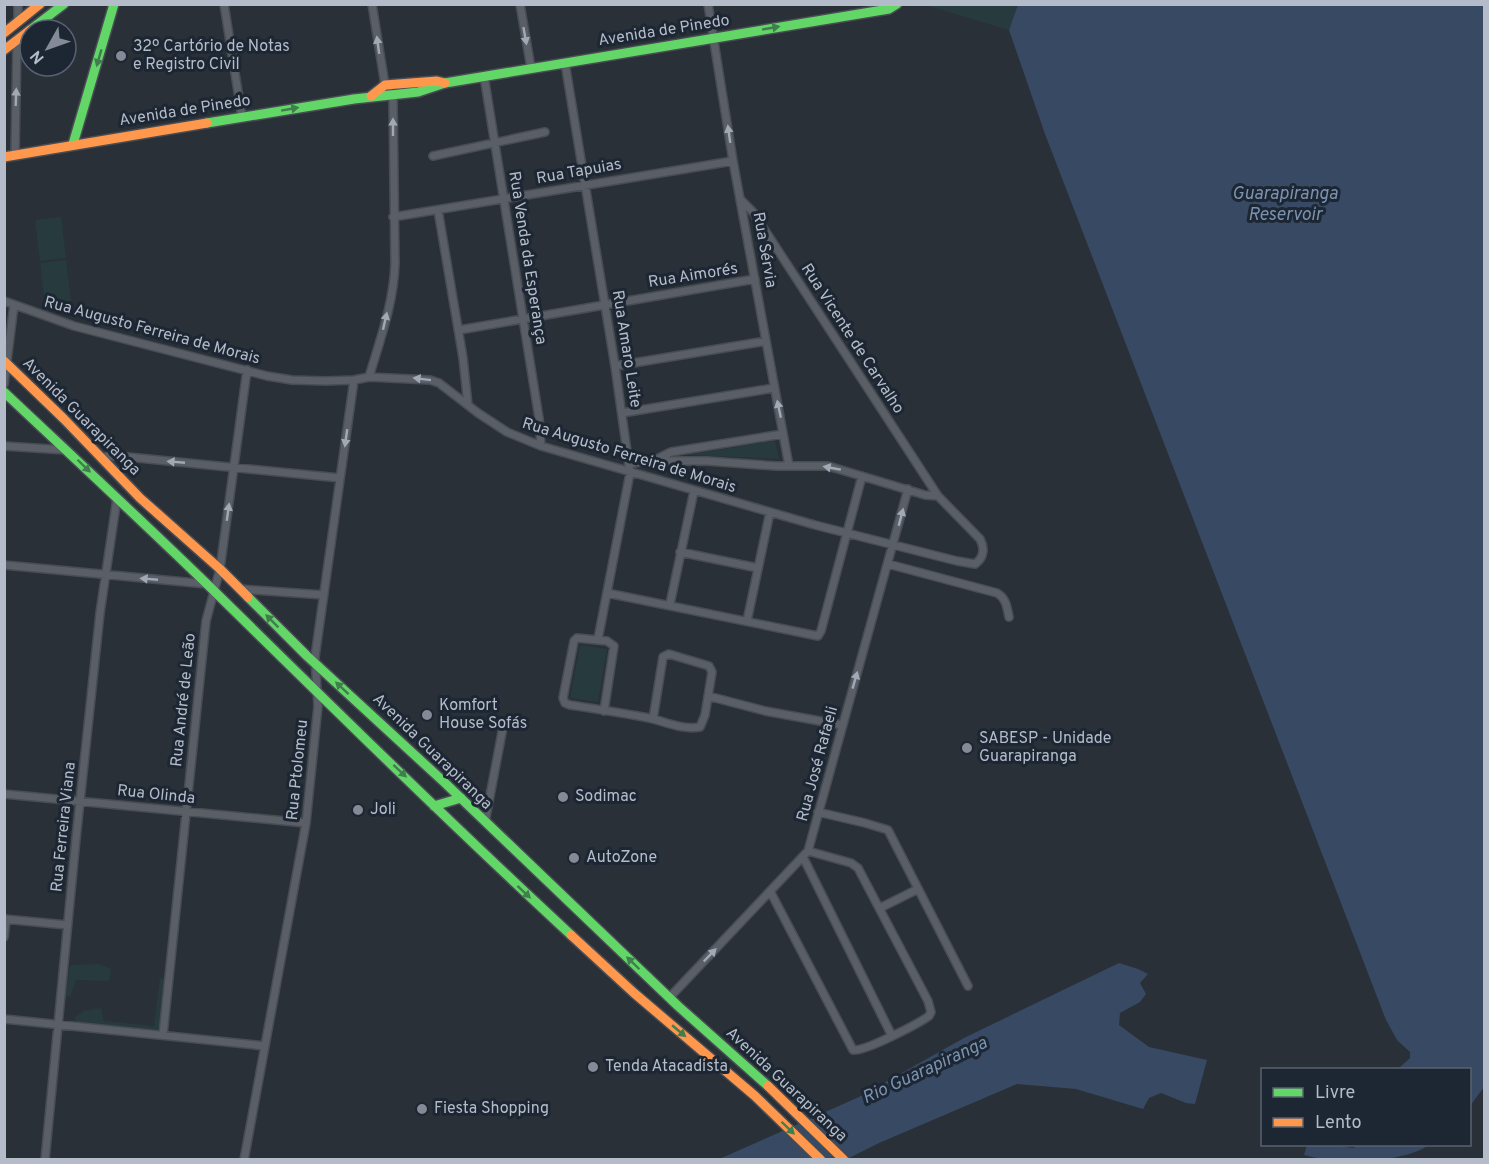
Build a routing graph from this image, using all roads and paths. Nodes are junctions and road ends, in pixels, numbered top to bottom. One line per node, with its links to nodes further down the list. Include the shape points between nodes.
1 (40, 4): 9 (main road)
2 (64, 4): 10 (main road)
3 (114, 4): 26 (main road, one-way to 26)
4 (224, 4): 23 (street)
5 (372, 4): 20 (street, one-way to 5)
6 (520, 4): 17 (street, one-way to 17)
7 (708, 4): 13 (street, Rua Sérvia)
8 (893, 7): 13 (main road, Avenida de Pinedo, one-way to 8)
9 (23, 18)
10 (46, 18)
11 (18, 22): 12 (main road)
12 (4, 33)
13 (713, 39): 16 (main road, Avenida de Pinedo); 29 (street, Rua Sérvia, one-way to 13)
14 (17, 40): 15 (main road); 27 (street, one-way to 14)
15 (4, 50)
16 (565, 63): 17 (main road, Avenida de Pinedo); 30 (street, Rua Amaro Leite)
17 (531, 68): 18 (main road, Avenida de Pinedo)
18 (484, 76): 19 (main road, Avenida de Pinedo); 25 (street, Rua Venda da Esperança)
19 (445, 83): 20 (main road, Avenida de Pinedo); 22 (main road, Avenida de Pinedo)
20 (385, 85): 21 (main road, Avenida de Pinedo); 22 (street)
21 (370, 97): 22 (main road, Avenida de Pinedo); 23 (main road, Avenida de Pinedo, one-way to 21)
22 (393, 97): 34 (street, one-way to 22)
23 (242, 117): 26 (main road, Avenida de Pinedo)
24 (545, 132): 25 (street)
25 (495, 143): 28 (street); 31 (street, Rua Venda da Esperança)
26 (73, 144): 27 (main road, Avenida de Pinedo)
27 (10, 156)
28 (433, 156)
29 (733, 160): 30 (street, Rua Tapuias); 32 (street, Rua Sérvia)
30 (585, 185): 31 (street, Rua Tapuias); 37 (street, Rua Amaro Leite)
31 (504, 199): 33 (street, Rua Tapuias); 39 (street, Rua Venda da Esperança)
32 (741, 200): 35 (street, Rua Sérvia); 66 (street, Rua Vicente de Carvalho)
33 (438, 210): 34 (street, Rua Tapuias); 40 (street)
34 (393, 217): 45 (street, one-way to 34, via 394,278)
35 (755, 279): 37 (street, Rua Aimorés); 41 (street, Rua Sérvia)
36 (4, 302): 38 (street, Rua Augusto Ferreira de Morais)
37 (605, 304): 39 (street, Rua Aimorés); 43 (street, Rua Amaro Leite)
38 (14, 305): 42 (street); 44 (street, Rua Augusto Ferreira de Morais, via 74,326)
39 (523, 318): 40 (street, Rua Aimorés); 54 (street, Rua Venda da Esperança)
40 (459, 330): 50 (street)
41 (766, 341): 43 (street); 48 (street, Rua Sérvia)
42 (6, 362): 47 (street); 56 (main road, Avenida Guarapiranga)
43 (615, 366): 51 (street, Rua Amaro Leite)
44 (247, 370): 46 (street, Rua Augusto Ferreira de Morais, via 292,380); 60 (street, Rua André de Leão)
45 (369, 377): 46 (street, Rua Augusto Ferreira de Morais); 50 (street, Rua Augusto Ferreira de Morais, one-way to 45, via 430,380)
46 (354, 380): 63 (street, Rua Ptolomeu, one-way to 63)
47 (4, 384)
48 (774, 388): 51 (street); 52 (street, Rua Sérvia, one-way to 48)
49 (4, 392): 55 (main road, Avenida Guarapiranga)
50 (468, 405): 54 (street, Rua Augusto Ferreira de Morais, via 507,432)
51 (622, 413): 58 (street, Rua Amaro Leite)
52 (783, 434): 57 (street, via 671,452); 59 (street, Rua Sérvia)
53 (4, 446): 55 (street)
54 (541, 446): 61 (street, Rua Augusto Ferreira de Morais)
55 (67, 450): 67 (main road, Avenida Guarapiranga, one-way to 67)
56 (100, 457): 60 (street, one-way to 56); 76 (main road, Avenida Guarapiranga)
57 (657, 459): 58 (street); 59 (street)
58 (629, 464): 61 (street, Rua Amaro Leite)
59 (789, 466): 62 (street, one-way to 59, via 828,466)
60 (234, 467): 63 (street); 76 (street, Rua André de Leão, one-way to 60)
61 (630, 473): 65 (street, Rua Augusto Ferreira de Morais); 80 (street, Rua Amaro Leite)
62 (862, 476): 64 (street); 69 (street)
63 (340, 478): 81 (street, Rua Ptolomeu)
64 (908, 489): 66 (street); 70 (street, Rua José Rafaeli, one-way to 64)
65 (694, 491): 68 (street, Rua Augusto Ferreira de Morais); 71 (street)
66 (938, 496): 72 (street, Rua Vicente de Carvalho, via 983,545)
67 (117, 498): 77 (street, Rua Ferreira Viana); 78 (main road, Avenida Guarapiranga)
68 (770, 512): 69 (street, Rua Augusto Ferreira de Morais); 75 (street)
69 (846, 532): 70 (street, Rua Augusto Ferreira de Morais); 84 (street, via 821,631 815,636)
70 (894, 544): 72 (street, Rua Augusto Ferreira de Morais, via 968,564); 73 (street, Rua José Rafaeli)
71 (680, 552): 75 (street); 82 (street)
72 (978, 562)
73 (888, 564): 83 (street, via 997,593 1006,602); 92 (street, Rua José Rafaeli, one-way to 73)
74 (4, 565): 77 (street)
75 (758, 568): 84 (street)
76 (220, 569): 78 (street, Rua André de Leão); 79 (main road, Avenida Guarapiranga)
77 (105, 575): 78 (street, one-way to 77); 95 (street, Rua Ferreira Viana)
78 (210, 587): 87 (main road, Avenida Guarapiranga); 97 (street, Rua André de Leão)
79 (240, 589): 81 (street); 86 (main road, Avenida Guarapiranga, one-way to 79)
80 (607, 593): 82 (street); 85 (street, Rua Amaro Leite)
81 (324, 595): 86 (street, Rua Ptolomeu)
82 (670, 604): 84 (street)
83 (1009, 617)
84 (747, 621)
85 (598, 639): 89 (street, via 611,642 615,649); 89 (street, via 574,641 564,695 565,703)
86 (314, 662): 87 (street, Rua Ptolomeu); 94 (main road, Avenida Guarapiranga, one-way to 86)
87 (318, 695): 96 (main road, Avenida Guarapiranga, one-way to 96); 100 (street, Rua Ptolomeu)
88 (708, 696): 90 (street, via 700,727 670,725); 90 (street, via 712,672 709,666 669,654 663,657); 92 (street)
89 (604, 711): 90 (street)
90 (653, 719)
91 (504, 722): 99 (street)
92 (842, 725): 98 (street, Rua José Rafaeli)
93 (4, 794): 95 (street, Rua Olinda)
94 (460, 798): 96 (main road); 99 (main road, Avenida Guarapiranga)
95 (80, 801): 97 (street, Rua Olinda); 106 (street, Rua Ferreira Viana)
96 (434, 806): 109 (main road, Avenida Guarapiranga, one-way to 109)
97 (186, 811): 100 (street, Rua Olinda); 113 (street, Rua André de Leão)
98 (818, 812): 101 (street, Rua José Rafaeli); 102 (street, via 887,829)
99 (485, 822): 110 (main road, Avenida Guarapiranga, one-way to 99)
100 (306, 823): 115 (street, Rua Ptolomeu)
101 (805, 854): 103 (street, Rua José Rafaeli); 104 (street, via 856,866); 114 (street)
102 (918, 889): 104 (street); 108 (street)
103 (770, 891): 110 (street, Rua José Rafaeli, one-way to 103); 114 (street, via 853,1050)
104 (880, 908): 114 (street, via 931,1012)
105 (5, 919): 106 (street); 107 (street)
106 (67, 925): 112 (street, Rua Ferreira Viana)
107 (4, 937)
108 (968, 986)
109 (634, 993): 110 (main road, via 659,1005); 118 (main road, Avenida Guarapiranga, one-way to 118, via 755,1096)
110 (669, 998): 119 (main road, Avenida Guarapiranga)
111 (4, 1019): 112 (street)
112 (58, 1025): 113 (street); 116 (street, Rua Ferreira Viana)
113 (163, 1035): 115 (street)
114 (892, 1036)
115 (265, 1046): 117 (street, Rua Ptolomeu)
116 (45, 1160)
117 (244, 1160)
118 (821, 1160)
119 (844, 1160)

